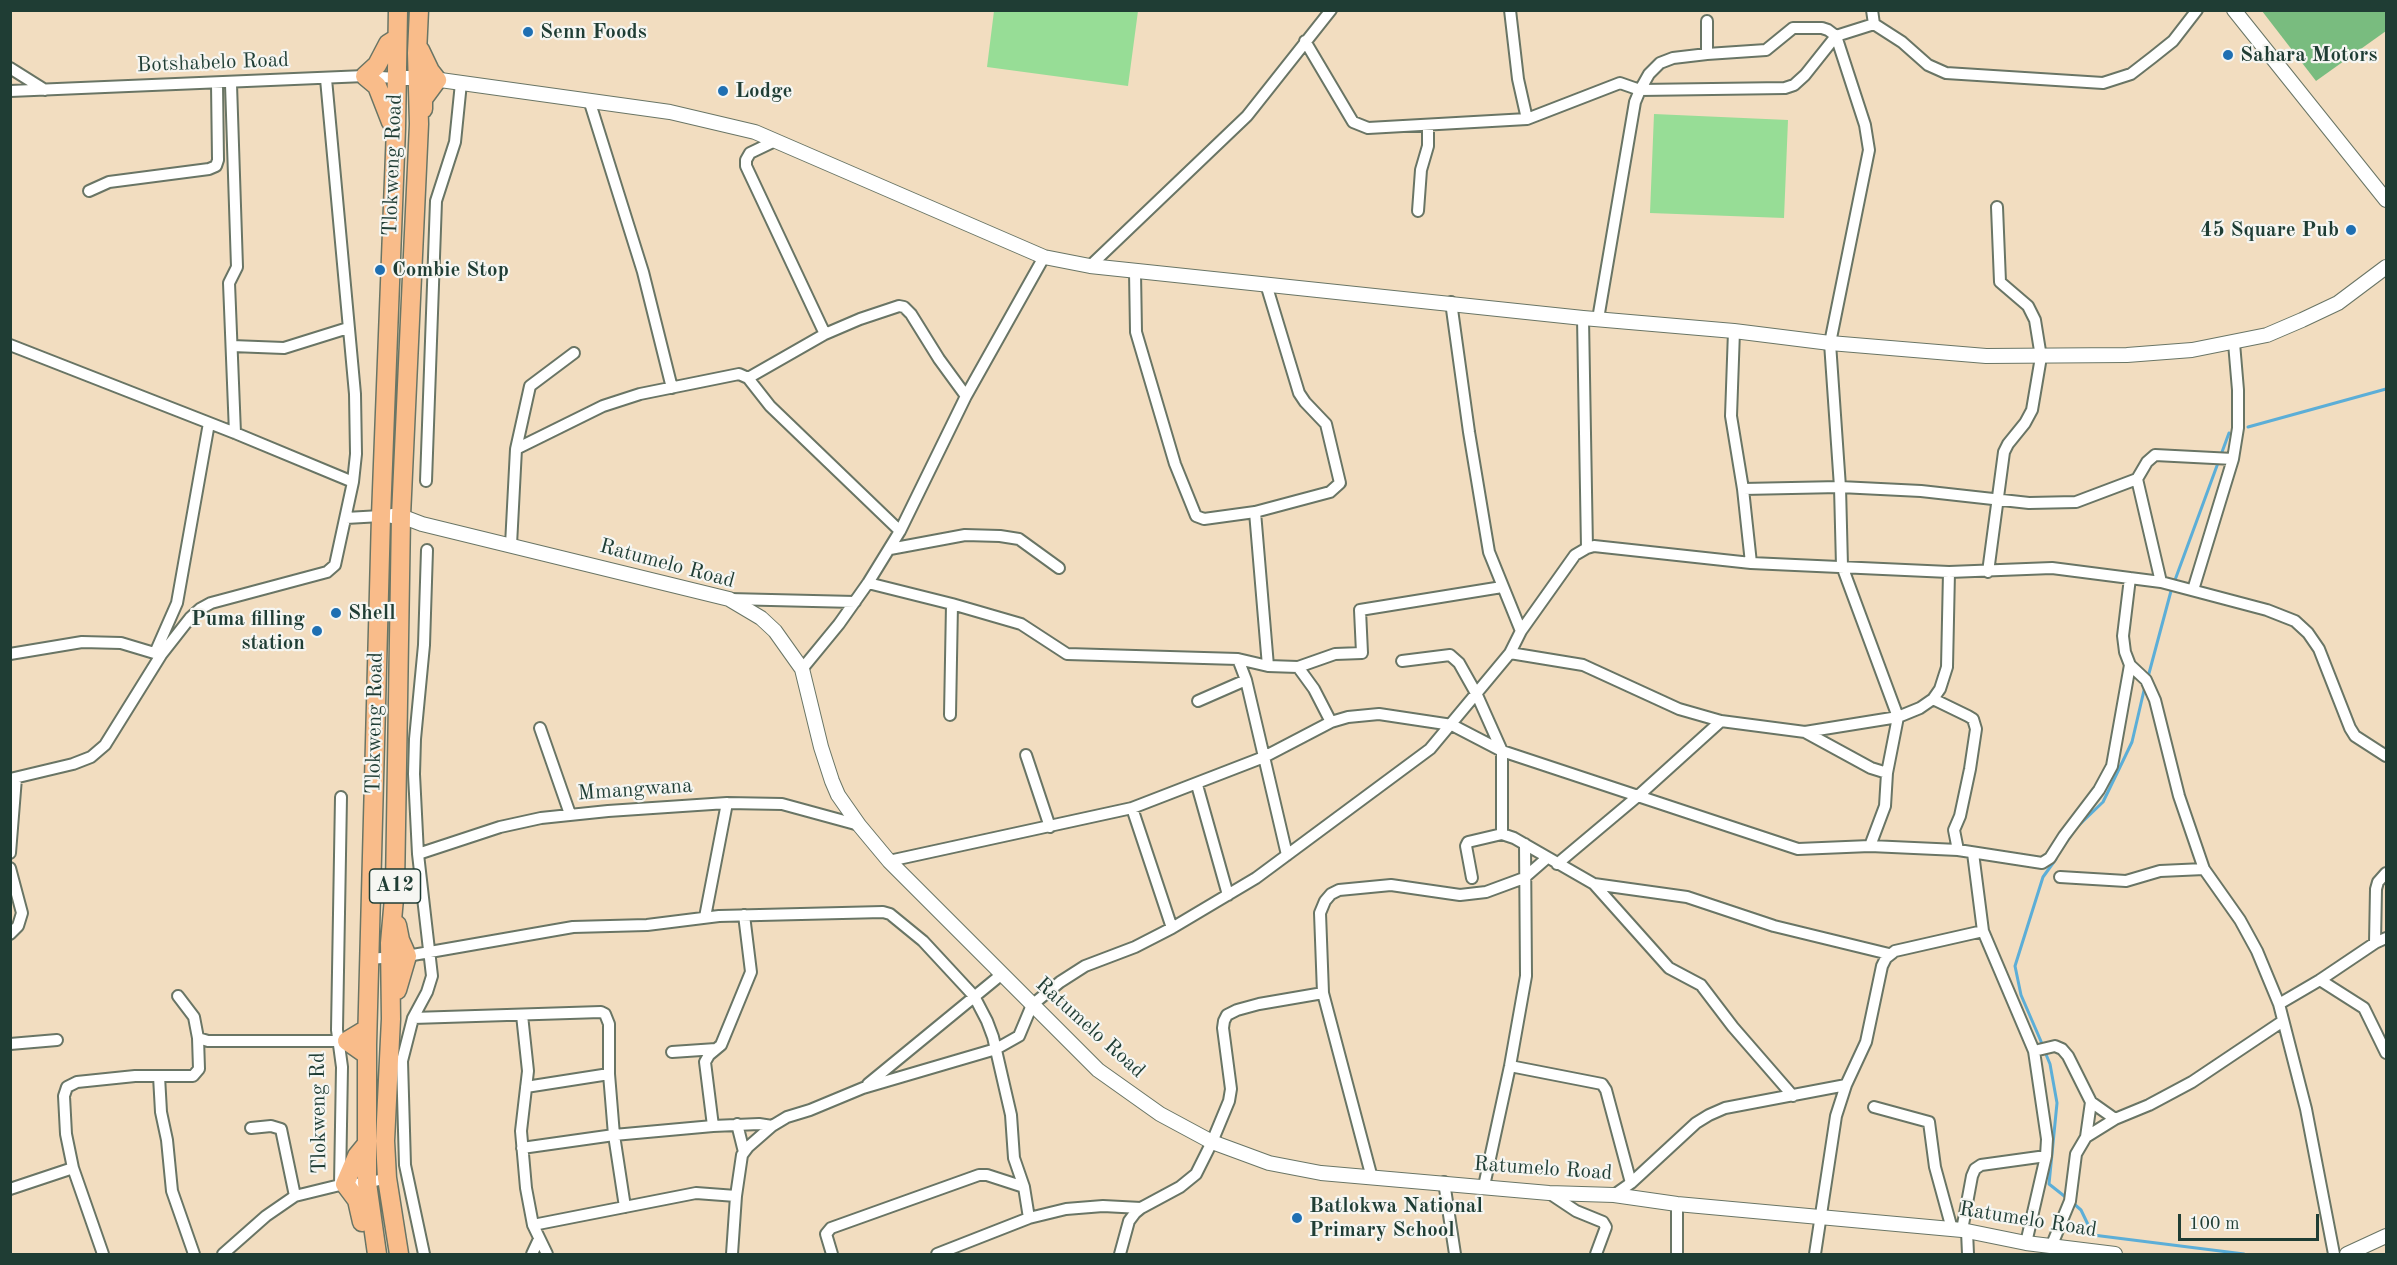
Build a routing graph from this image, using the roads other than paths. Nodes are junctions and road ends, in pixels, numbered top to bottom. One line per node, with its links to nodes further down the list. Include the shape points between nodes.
1 (398, 10): 12 (main road, Tlokweng Road / A12)
2 (420, 10): 10 (main road, Tlokweng Road / A12)
3 (1331, 10): 13 (street)
4 (1510, 10): 28 (street)
5 (1872, 10): 9 (street)
6 (2197, 10): 9 (street, via 2173,41 2153,57 2131,74 2103,83 1946,73)
7 (2234, 10): 34 (street)
8 (1707, 21): 14 (street)
9 (1874, 24): 11 (street)
10 (419, 33): 17 (main road, Tlokweng Road / A12); 20 (main road, via 420,52)
11 (1836, 36): 14 (street, via 1822,28 1798,27 1787,30 1766,50); 25 (street, via 1805,75 1785,88); 48 (street, via 1859,102 1869,150)
12 (396, 39): 16 (main road); 18 (main road, Tlokweng Road / A12)
13 (1305, 41): 30 (street, via 1358,125); 38 (street, via 1247,116)
14 (1707, 54): 25 (street, via 1660,63 1648,74)
15 (10, 68): 24 (street)
16 (365, 76): 18 (street, Botshabelo Road); 19 (street, Botshabelo Road); 31 (main road, via 377,86 388,119)
17 (418, 77): 18 (street, Botshabelo Road); 20 (street, Botshabelo Road); 29 (main road, Tlokweng Road / A12)
18 (396, 78): 31 (main road, Tlokweng Road / A12)
19 (326, 79): 23 (street, Botshabelo Road); 45 (street)
20 (437, 80): 21 (street, Botshabelo Road); 29 (main road, via 423,99)
21 (461, 83): 27 (street, Botshabelo Road); 62 (street, via 455,142 436,201)
22 (218, 84): 23 (street, Botshabelo Road); 24 (street, Botshabelo Road); 33 (street, via 216,166 110,182)
23 (231, 84): 51 (street, via 237,267 229,283)
24 (45, 90): 26 (street, Botshabelo Road)
25 (1640, 90): 28 (street, via 1620,83); 44 (street)
26 (10, 91)
27 (590, 103): 32 (street, Botshabelo Road, via 670,112 755,132); 55 (street, via 643,272)
28 (1527, 119): 30 (street)
29 (419, 124): 69 (main road, Tlokweng Road / A12)
30 (1428, 126): 36 (street)
31 (396, 128): 68 (main road, Tlokweng Road / A12)
32 (775, 141): 37 (street, Botshabelo Road); 47 (street, via 750,153 746,166)
33 (89, 191)
34 (2386, 200)
35 (1997, 207): 53 (street, via 2000,282 2028,306 2035,320)
36 (1418, 210)
37 (1044, 257): 38 (street, Botshabelo Road); 56 (street)
38 (1090, 266): 40 (street, Botshabelo Road)
39 (2386, 267): 49 (street, Botshabelo Road, via 2337,303 2267,334)
40 (1135, 272): 41 (street, Botshabelo Road); 67 (street, via 1136,332 1175,464 1196,516 1204,519)
41 (1266, 284): 42 (street, Botshabelo Road); 67 (street, via 1299,393 1326,424 1341,480 1330,492)
42 (1451, 302): 43 (street, Botshabelo Road); 84 (street, via 1488,541)
43 (1583, 318): 44 (street, Botshabelo Road); 73 (street)
44 (1598, 319): 46 (street, Botshabelo Road)
45 (348, 328): 51 (street, via 284,348); 63 (street, via 355,394)
46 (1734, 331): 48 (street, Botshabelo Road); 65 (street, via 1731,416)
47 (825, 334): 54 (street); 56 (street, via 904,307)
48 (1830, 343): 53 (street, Botshabelo Road); 64 (street)
49 (2234, 343): 53 (street, Botshabelo Road, via 2192,350); 60 (street, via 2238,409)
50 (10, 345): 57 (street)
51 (232, 346): 58 (street)
52 (574, 353): 59 (street, via 530,386)
53 (2041, 357): 66 (street, via 2032,410 2004,452)
54 (748, 378): 55 (street, via 739,374); 71 (street, via 770,406)
55 (672, 388): 59 (street, via 603,406)
56 (966, 396): 71 (street)
57 (209, 423): 58 (street); 92 (street, via 177,603)
58 (235, 433): 63 (street)
59 (516, 449): 72 (street)
60 (2226, 459): 61 (street, via 2155,455); 85 (street)
61 (2137, 479): 66 (street, via 2076,502); 82 (street)
62 (426, 481)
63 (353, 482): 70 (street)
64 (1840, 487): 65 (street); 66 (street); 77 (street)
65 (1743, 489): 76 (street)
66 (1999, 500): 80 (street)
67 (1255, 512): 96 (street)
68 (381, 516): 69 (street, Ratumelo Road); 70 (street); 152 (main road, Tlokweng Road / A12)
69 (401, 516): 72 (street, Ratumelo Road); 151 (main road, Tlokweng Road / A12, via 395,887)
70 (346, 518): 92 (street, via 333,568 205,605)
71 (900, 531): 74 (street)
72 (511, 545): 86 (street, Ratumelo Road)
73 (1587, 548): 76 (street); 89 (street, via 1575,555)
74 (890, 549): 78 (street, via 965,535 1000,536 1019,539); 83 (street)
75 (427, 550): 130 (street, via 424,645 415,739)
76 (1751, 563): 77 (street)
77 (1842, 566): 79 (street); 104 (street)
78 (1059, 568)
79 (1949, 572): 80 (street); 101 (street, via 1947,667)
80 (1988, 572): 81 (street, via 2052,568)
81 (2130, 578): 82 (street); 95 (street, via 2123,636)
82 (2161, 582): 85 (street)
83 (868, 584): 87 (street); 88 (street)
84 (1502, 587): 89 (street); 97 (street, via 1360,610 1362,653 1335,654)
85 (2193, 590): 112 (street, via 2267,610 2302,626 2319,649 2355,736)
86 (729, 599): 87 (street); 98 (street, Ratumelo Road, via 754,613 775,632)
87 (855, 602): 98 (street)
88 (952, 604): 93 (street, via 1021,624 1067,654); 103 (street)
89 (1521, 631): 90 (street)
90 (1510, 653): 100 (street); 105 (street, via 1583,665 1679,709)
91 (10, 654): 92 (street, via 82,642 121,644)
92 (158, 654): 115 (street, via 105,745 91,757)
93 (1238, 660): 96 (street); 99 (street)
94 (1402, 661): 100 (street, via 1449,655 1459,663)
95 (2130, 665): 129 (street, via 2112,766 2050,858 2039,863); 135 (street, via 2146,680 2155,700 2179,796)
96 (1268, 666): 97 (street)
97 (1298, 667): 106 (street)
98 (802, 669): 122 (street, Ratumelo Road, via 832,781)
99 (1246, 680): 102 (street); 113 (street)
100 (1477, 695): 107 (street); 110 (street)
101 (1933, 699): 104 (street); 127 (street, via 1973,719 1976,729 1954,830)
102 (1198, 701)
103 (950, 715)
104 (1898, 717): 109 (street); 114 (street)
105 (1721, 721): 109 (street); 117 (street)
106 (1331, 722): 107 (street, via 1379,714); 113 (street)
107 (1452, 725): 110 (street); 131 (street, via 1430,749)
108 (540, 728): 121 (street)
109 (1805, 732): 114 (street)
110 (1502, 751): 117 (street); 124 (street)
111 (1026, 755): 123 (street)
112 (2386, 756)
113 (1264, 757): 116 (street); 131 (street)
114 (1887, 773): 126 (street, via 1885,806)
115 (13, 778): 128 (street)
116 (1197, 785): 120 (street); 141 (street)
117 (1638, 796): 126 (street, via 1798,849); 133 (street)
118 (341, 797): 166 (street, Tlokweng Rd)
119 (727, 803): 121 (street, Mmangwana); 122 (street, Mmangwana, via 782,804); 143 (street)
120 (1132, 808): 123 (street); 144 (street)
121 (570, 814): 130 (street, Mmangwana, via 484,831)
122 (859, 825): 132 (street, Ratumelo Road)
123 (1050, 826): 132 (street)
124 (1502, 834): 125 (street); 138 (street, via 1468,842)
125 (1525, 844): 133 (street); 139 (street)
126 (1870, 846): 127 (street)
127 (1958, 850): 129 (street)
128 (10, 853)
129 (1973, 853): 145 (street)
130 (418, 854): 149 (street)
131 (1287, 855): 141 (street)
132 (889, 861): 153 (street, Ratumelo Road)
133 (1552, 861): 139 (street); 140 (street)
134 (10, 868): 146 (street, via 22,913)
135 (2204, 868): 137 (street, via 2160,871 2126,881); 158 (street, via 2246,930)
136 (2386, 873): 148 (street, via 2376,889)
137 (2060, 877)
138 (1472, 878)
139 (1524, 878): 155 (street, via 1486,892 1460,896 1391,885 1331,894 1320,913); 174 (street, via 1526,976)
140 (1594, 884): 150 (street, via 1687,897 1774,926); 180 (street, via 1669,968 1701,985)
141 (1228, 895): 144 (street)
142 (744, 915): 143 (street); 157 (street, via 890,914 923,941); 168 (street, via 751,972)
143 (705, 917): 149 (street, via 639,926 573,927)
144 (1172, 928): 159 (street, via 1085,966)
145 (1983, 931): 150 (street); 170 (street)
146 (10, 934)
147 (2386, 938): 148 (street)
148 (2375, 943): 154 (street)
149 (430, 951): 151 (street); 161 (street, via 430,984)
150 (1889, 954): 177 (street, via 1882,966 1866,1042)
151 (398, 956): 152 (street); 196 (main road, Tlokweng Road / A12, via 385,1141)
152 (369, 959): 163 (main road, Tlokweng Road / A12)
153 (1002, 974): 157 (street); 159 (street, Ratumelo Road)
154 (2320, 980): 158 (street); 172 (street, via 2364,1008)
155 (1323, 993): 190 (street, via 1259,1004 1227,1015 1223,1028 1231,1089); 197 (street)
156 (178, 996): 164 (street, via 194,1017)
157 (974, 996): 169 (street); 179 (street)
158 (2278, 1004): 162 (street)
159 (1032, 1005): 169 (street, via 1019,1036); 190 (street, Ratumelo Road, via 1098,1070 1160,1114)
160 (522, 1015): 161 (street); 175 (street, via 605,1014 609,1024); 178 (street)
161 (413, 1018): 226 (street, via 402,1061 405,1165)
162 (2283, 1021): 183 (street, via 2192,1082); 239 (street, via 2306,1109)
163 (368, 1029): 166 (main road); 173 (main road, Tlokweng Road / A12)
164 (198, 1038): 166 (street, via 222,1043); 176 (street, via 198,1072 190,1076)
165 (57, 1040): 167 (street)
166 (342, 1041): 173 (main road); 201 (street, Tlokweng Rd)
167 (10, 1044)
168 (717, 1049): 171 (street); 185 (street, via 705,1062)
169 (996, 1049): 179 (street); 203 (street, via 1013,1127 1014,1158)
170 (2034, 1051): 181 (street, via 2055,1046 2062,1049); 194 (street)
171 (672, 1052)
172 (2386, 1053)
173 (367, 1055): 191 (main road, Tlokweng Road / A12)
174 (1510, 1066): 200 (street, via 1602,1084); 202 (street)
175 (609, 1074): 178 (street); 188 (street)
176 (159, 1076): 195 (street, via 77,1082 67,1087 66,1134); 223 (street, via 171,1184)
177 (1846, 1085): 180 (street); 212 (street, via 1836,1116)
178 (526, 1087): 192 (street)
179 (863, 1088): 186 (street)
180 (1793, 1096): 200 (street, via 1725,1108 1709,1115)
181 (2091, 1102): 183 (street); 189 (street)
182 (1874, 1107): 215 (street, via 1929,1122 1935,1167)
183 (2115, 1119): 189 (street)
184 (737, 1125): 185 (street); 186 (street); 193 (street)
185 (712, 1126): 188 (street)
186 (772, 1126): 193 (street)
187 (251, 1128): 206 (street, via 281,1129)
188 (614, 1135): 192 (street); 210 (street)
189 (2086, 1137): 219 (street, via 2076,1154 2070,1201)
190 (1212, 1142): 197 (street, Ratumelo Road, via 1269,1163); 211 (street, via 1196,1174)
191 (366, 1145): 199 (main road, Tlokweng Road / A12); 201 (main road)
192 (522, 1148): 214 (street)
193 (744, 1152): 207 (street)
194 (2046, 1156): 215 (street, via 1975,1169); 218 (street)
195 (73, 1168): 204 (street); 222 (street)
196 (387, 1178): 199 (street); 225 (main road, Tlokweng Road / A12)
197 (1372, 1178): 198 (street, Ratumelo Road)
198 (1444, 1182): 202 (street, Ratumelo Road); 233 (street)
199 (367, 1183): 201 (street); 220 (main road, Tlokweng Road / A12)
200 (1630, 1183): 208 (street)
201 (342, 1184): 206 (street); 220 (main road, via 357,1200)
202 (1484, 1186): 205 (street, Ratumelo Road)
203 (1024, 1188): 213 (street); 230 (street, via 979,1175 831,1228 826,1234)
204 (10, 1189)
205 (1549, 1193): 208 (street, Ratumelo Road); 234 (street, via 1566,1206 1603,1221 1606,1227)
206 (295, 1196): 224 (street)
207 (736, 1196): 210 (street, via 696,1193); 229 (street)
208 (1614, 1196): 209 (street, Ratumelo Road)
209 (1677, 1204): 212 (street, Ratumelo Road); 235 (street)
210 (625, 1207): 214 (street)
211 (1141, 1208): 213 (street, via 1066,1209); 232 (street, via 1129,1221)
212 (1822, 1216): 215 (street, Ratumelo Road); 236 (street)
213 (1029, 1218): 231 (street)
214 (532, 1225): 217 (street)
215 (1960, 1230): 218 (street, Ratumelo Road); 237 (street)
216 (2386, 1236): 240 (street)
217 (539, 1239): 227 (street); 228 (street)
218 (2026, 1244): 219 (street, Ratumelo Road)
219 (2051, 1247): 221 (street, Ratumelo Road)
220 (376, 1250)
221 (2072, 1252): 238 (street, Ratumelo Road)
222 (103, 1254)
223 (194, 1254)
224 (223, 1254)
225 (399, 1254)
226 (424, 1254)
227 (532, 1254)
228 (547, 1254)
229 (732, 1254)
230 (832, 1254)
231 (937, 1254)
232 (1120, 1254)
233 (1455, 1254)
234 (1596, 1254)
235 (1677, 1254)
236 (1815, 1254)
237 (1968, 1254)
238 (2115, 1254)
239 (2334, 1254)
240 (2347, 1254)

